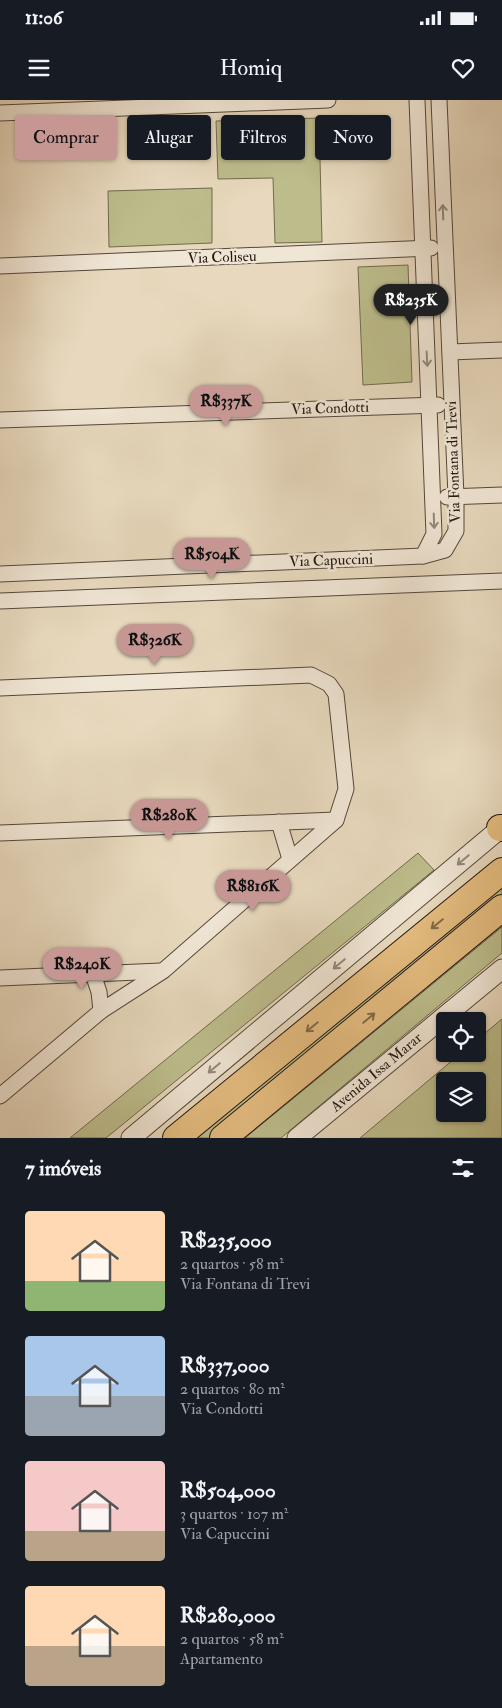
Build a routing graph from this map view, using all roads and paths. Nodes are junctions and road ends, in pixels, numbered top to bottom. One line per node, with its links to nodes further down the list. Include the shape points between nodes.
1 (328, 100): 4 (street)
2 (417, 100): 5 (street, Via Fontana di Trevi)
3 (439, 100): 6 (street, Via Fontana di Trevi, one-way to 3)
4 (0, 113)
5 (422, 248): 6 (street, Via Coliseu); 7 (street, Via Coliseu); 10 (street, Via Fontana di Trevi, one-way to 10)
6 (444, 248): 9 (street, Via Fontana di Trevi)
7 (0, 266)
8 (502, 350): 9 (street)
9 (450, 352): 11 (street, Via Fontana di Trevi)
10 (430, 405): 11 (street, Via Condotti); 12 (street, Via Condotti); 15 (street, Via Fontana di Trevi)
11 (451, 405): 14 (street, Via Fontana di Trevi)
12 (0, 420)
13 (502, 495): 14 (street)
14 (456, 496): 15 (street); 16 (street, Via Fontana di Trevi, via 456,531 445,550)
15 (433, 497): 16 (street, Via Fontana di Trevi, one-way to 16, via 434,534)
16 (423, 556): 17 (street, Via Capuccini)
17 (0, 574)
18 (502, 581): 19 (street)
19 (0, 601)
20 (0, 688): 21 (street, via 311,675 329,684 336,694 346,788)
21 (336, 820): 22 (street); 25 (street)
22 (279, 822): 24 (street); 25 (street)
23 (502, 828): 35 (street, one-way to 35)
24 (0, 833)
25 (290, 859): 29 (street)
26 (502, 871): 36 (highway, one-way to 36)
27 (502, 908): 34 (highway, one-way to 27)
28 (502, 968): 39 (street, Avenida Issa Marar)
29 (163, 971): 30 (street); 32 (street)
30 (93, 974): 31 (street); 32 (street)
31 (0, 978)
32 (101, 1011): 33 (street)
33 (0, 1096)
34 (268, 1101): 37 (highway); 38 (highway)
35 (131, 1138)
36 (176, 1138)
37 (223, 1138)
38 (234, 1138)
39 (297, 1138)

